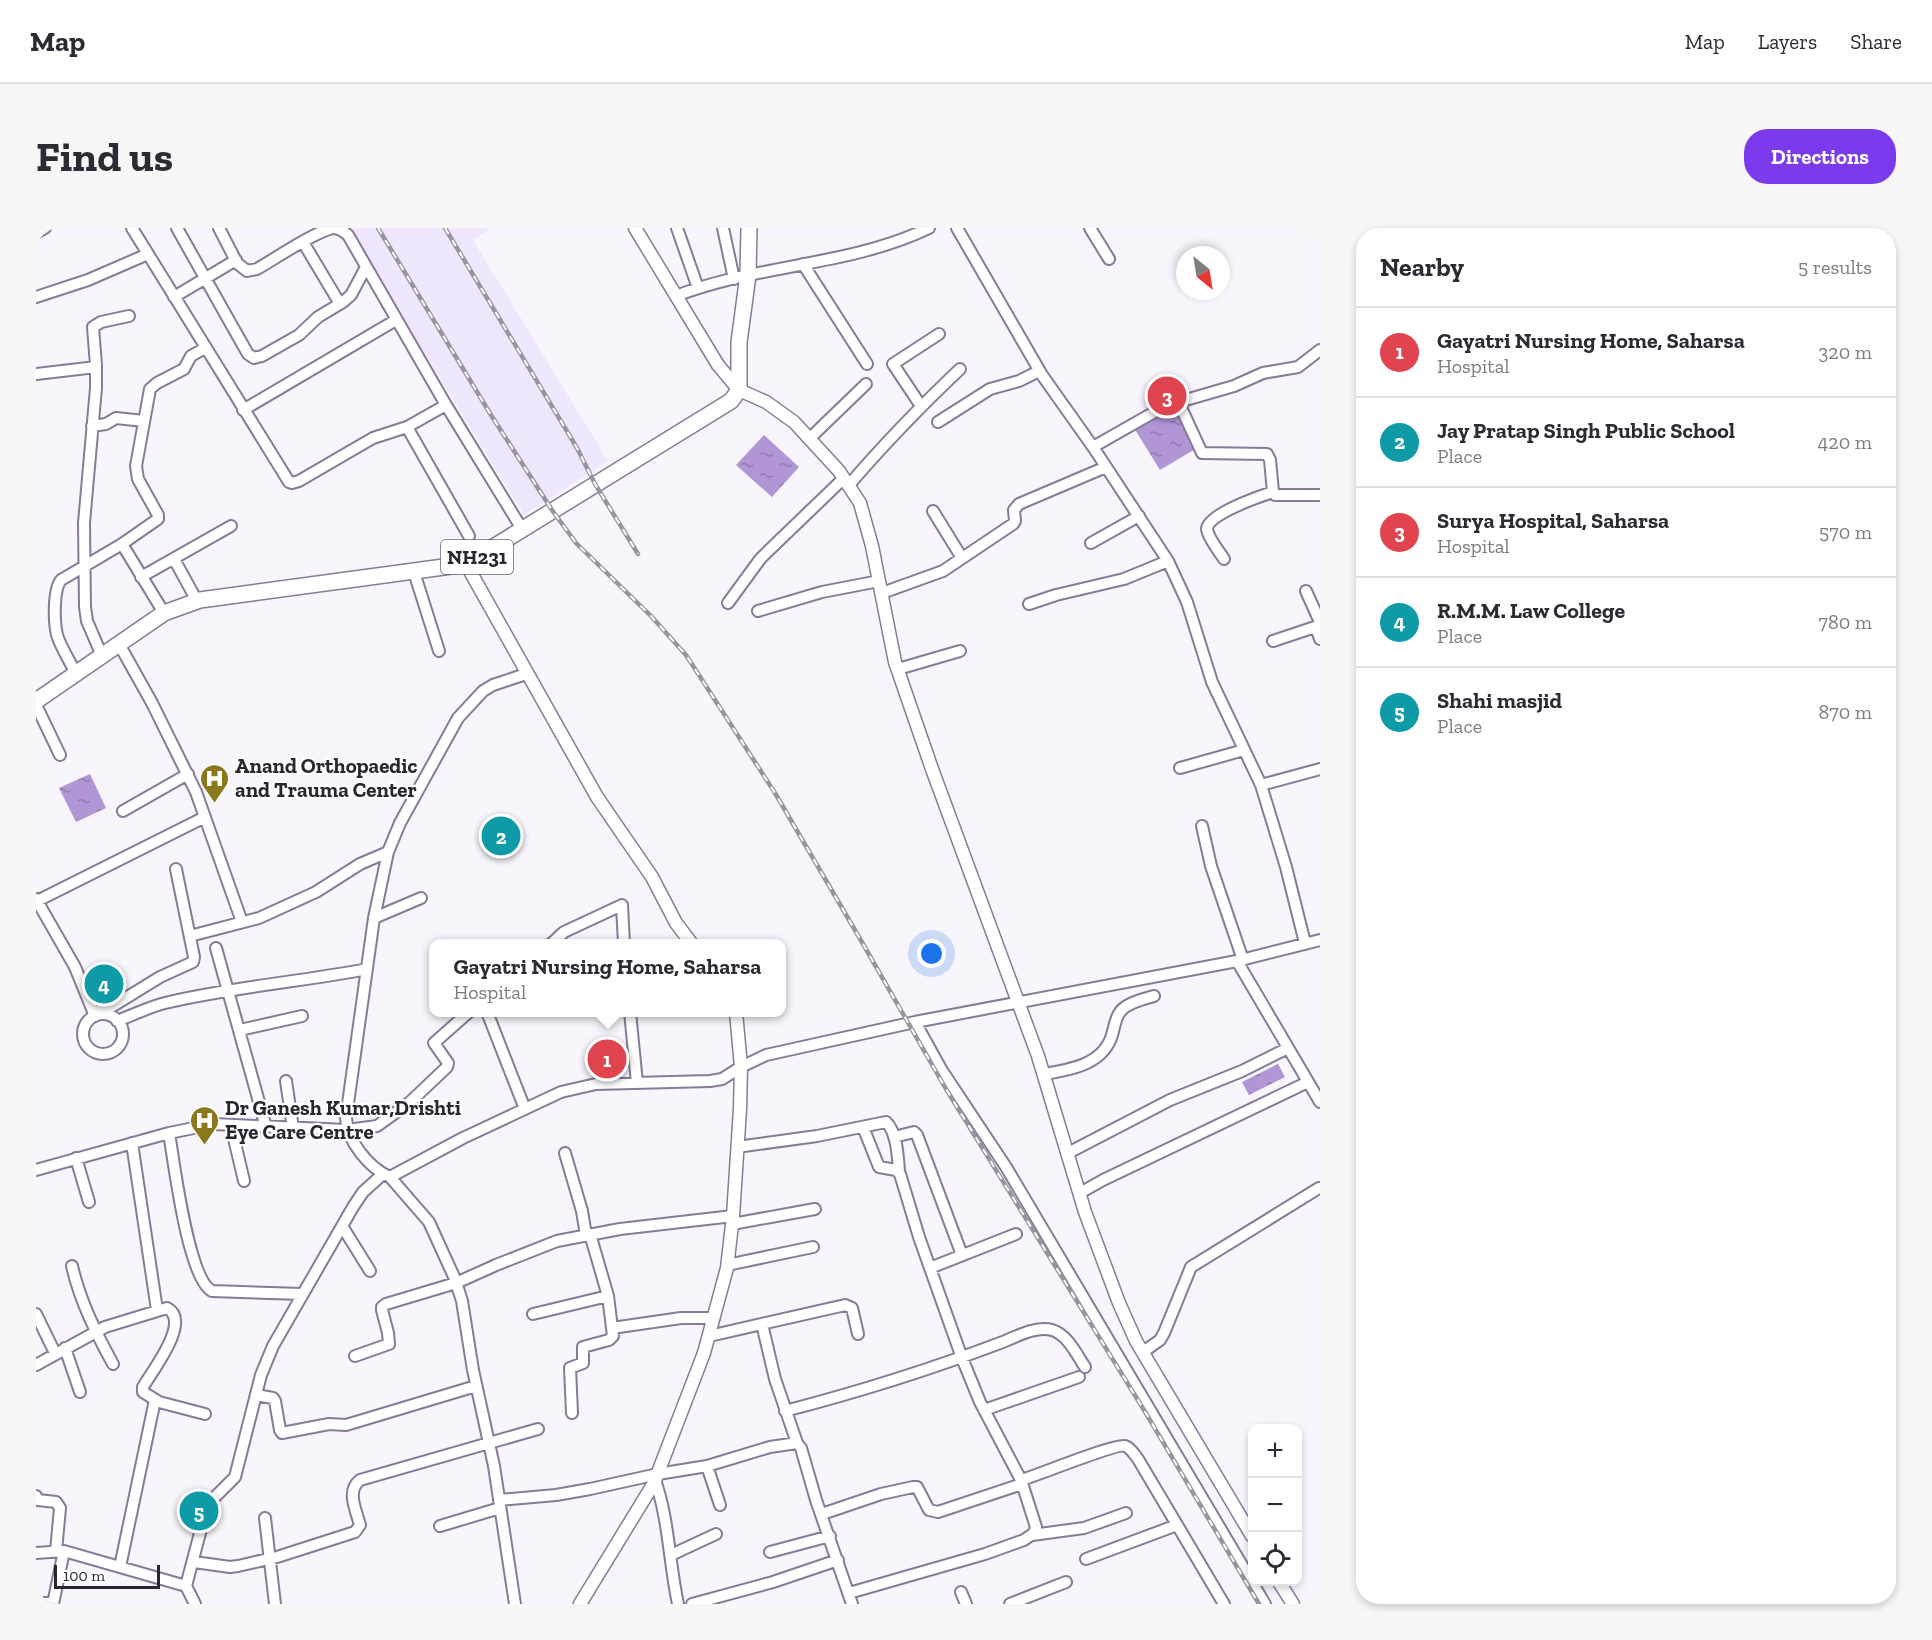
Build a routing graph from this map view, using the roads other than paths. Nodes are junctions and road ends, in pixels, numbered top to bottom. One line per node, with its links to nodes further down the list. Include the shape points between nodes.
1 (45, 228): 13 (street)
2 (132, 228): 15 (street)
3 (177, 228): 21 (street)
4 (219, 228): 17 (street)
5 (635, 228): 23 (main road)
6 (677, 228): 22 (street)
7 (723, 228): 20 (street)
8 (749, 228): 20 (highway)
9 (929, 228): 18 (street, via 878,248)
10 (957, 228): 35 (street)
11 (1090, 228): 16 (street)
12 (320, 230): 14 (street); 19 (street, via 343,230)
13 (36, 233)
14 (303, 242): 17 (street, via 252,271 242,269); 26 (street)
15 (148, 254): 24 (street); 25 (street)
16 (1109, 259)
17 (236, 260): 21 (street)
18 (803, 264): 20 (street); 32 (street)
19 (366, 267): 26 (street, via 351,295); 28 (street)
20 (741, 277): 22 (street); 38 (highway)
21 (205, 279): 25 (street); 26 (street, via 254,358 299,335)
22 (698, 288): 23 (street)
23 (676, 296): 38 (main road, via 718,365)
24 (36, 297)
25 (174, 297): 30 (street)
26 (340, 304)
27 (129, 316): 33 (street, via 93,327)
28 (396, 320): 40 (street); 42 (street)
29 (939, 334): 41 (street, via 893,364)
30 (205, 348): 42 (street); 43 (street, via 191,356 184,369 152,386)
31 (1320, 350): 39 (street, via 1298,367 1263,373 1234,386)
32 (867, 364)
33 (96, 367): 36 (street); 45 (street)
34 (960, 369): 41 (street)
35 (1039, 371): 44 (street, via 990,389); 48 (street)
36 (36, 374)
37 (866, 384): 47 (street)
38 (739, 390): 47 (main road, via 766,402 794,422); 56 (highway, NH231, via 731,400)
39 (1178, 401): 48 (street); 51 (street, via 1202,453 1267,454)
40 (446, 405): 46 (street); 56 (street)
41 (921, 406): 50 (street)
42 (243, 410): 46 (street, via 292,483 373,438)
43 (144, 421): 45 (street, via 116,418); 59 (street, via 136,466 138,479 158,517)
44 (938, 422)
45 (92, 426): 65 (street, via 84,523)
46 (407, 427): 57 (street)
47 (809, 439): 50 (main road)
48 (1093, 447): 49 (street)
49 (1106, 467): 54 (street); 60 (street, via 1018,504 1013,524)
50 (847, 481): 68 (main road, via 860,502); 71 (street, via 761,558)
51 (1273, 492): 52 (street, via 1278,496); 62 (street, via 1235,506 1209,524 1207,530)
52 (1320, 495)
53 (933, 511): 60 (street)
54 (1139, 516): 58 (street); 63 (street)
55 (231, 526): 61 (street)
56 (522, 529): 64 (highway, NH231)
57 (469, 536)
58 (1091, 543)
59 (122, 544): 65 (street); 67 (street)
60 (962, 558): 68 (street, via 933,576)
61 (174, 559): 67 (street); 70 (street)
62 (1224, 559)
63 (1168, 561): 72 (street, via 1124,579); 86 (street, via 1187,602 1212,682)
64 (466, 564): 66 (highway, NH231); 84 (main road)
65 (85, 565): 81 (street, via 86,618); 83 (street, via 61,580 56,591 57,636)
66 (414, 572): 70 (highway, NH231); 79 (street)
67 (141, 578): 74 (street)
68 (880, 587): 73 (street, via 822,592); 82 (main road)
69 (1306, 591): 75 (street)
70 (197, 601): 74 (highway, NH231)
71 (728, 603)
72 (1029, 604)
73 (758, 611)
74 (164, 613): 78 (highway, NH231)
75 (1319, 624): 76 (street); 77 (street)
76 (1320, 639)
77 (1273, 641)
78 (119, 644): 81 (highway, NH231); 90 (street)
79 (438, 651)
80 (960, 651): 82 (street)
81 (102, 656): 83 (highway, NH231)
82 (898, 669): 112 (main road)
83 (76, 674): 85 (highway, NH231)
84 (526, 674): 95 (street, via 493,684 458,718); 104 (main road, via 597,797)
85 (36, 703): 87 (street)
86 (1244, 750): 88 (street); 91 (street)
87 (60, 755)
88 (1180, 768)
89 (1320, 769): 91 (street)
90 (188, 774): 92 (street); 93 (street)
91 (1261, 785): 106 (street)
92 (123, 811)
93 (205, 817): 98 (street); 100 (street)
94 (1202, 826): 108 (street)
95 (388, 852): 99 (street); 100 (street, via 360,864 307,897)
96 (177, 869): 101 (street)
97 (421, 898): 99 (street)
98 (37, 900): 113 (street, via 75,967)
99 (374, 918): 109 (street)
100 (242, 922): 101 (street)
101 (190, 936): 113 (street, via 193,962)
102 (556, 939): 103 (street, via 622,904)
103 (624, 939)
104 (688, 939)
105 (1320, 940): 106 (street)
106 (1305, 942): 108 (street)
107 (216, 948): 110 (street)
108 (1240, 961): 112 (street); 122 (street)
109 (366, 969): 110 (street); 134 (street)
110 (228, 990): 119 (street, via 164,1004); 121 (street)
111 (1154, 996): 124 (street, via 1120,1012 1108,1046 1098,1056 1075,1069)
112 (1019, 1001): 120 (street); 124 (main road)
113 (94, 1014): 119 (street, via 108,1015); 119 (street, via 83,1035 88,1047 99,1053 112,1052 121,1042 122,1029)
114 (302, 1016): 121 (street)
115 (464, 1017): 134 (street, via 435,1043 447,1067 410,1103 374,1127)
116 (489, 1017): 129 (street)
117 (630, 1017): 127 (street)
118 (736, 1017): 123 (main road)
119 (117, 1021)
120 (915, 1022): 123 (street, via 766,1056); 229 (street)
121 (240, 1030): 131 (street)
122 (1288, 1048): 126 (street); 140 (street, via 1170,1100)
123 (741, 1067): 127 (street, via 710,1082); 138 (main road)
124 (1044, 1074): 140 (main road)
125 (286, 1081): 133 (street)
126 (1308, 1082): 128 (street); 147 (street)
127 (637, 1083): 129 (street, via 596,1084 561,1092)
128 (1320, 1102)
129 (525, 1108): 144 (street)
130 (231, 1126): 131 (street); 135 (street, via 214,1124); 145 (street)
131 (266, 1127): 133 (street)
132 (863, 1127): 136 (street, via 886,1122); 138 (street); 143 (street, via 879,1167)
133 (292, 1128): 134 (street)
134 (347, 1130): 144 (street, via 359,1150)
135 (169, 1133): 137 (street); 161 (street, via 191,1252 203,1285 212,1291)
136 (894, 1137): 143 (street); 155 (street, via 909,1132 917,1135)
137 (132, 1143): 141 (street); 163 (street)
138 (737, 1147): 150 (main road)
139 (565, 1153): 153 (street)
140 (1068, 1154): 147 (main road)
141 (76, 1158): 142 (street); 148 (street)
142 (36, 1170)
143 (898, 1172): 158 (street)
144 (386, 1176): 151 (street, via 363,1192); 160 (street, via 429,1222)
145 (244, 1181)
146 (1319, 1188): 173 (street, via 1191,1267 1164,1333)
147 (1080, 1193): 173 (main road, via 1119,1303)
148 (89, 1202)
149 (815, 1209): 150 (street)
150 (733, 1220): 153 (street); 156 (main road)
151 (342, 1226): 159 (street); 161 (street)
152 (1016, 1234): 155 (street)
153 (588, 1235): 160 (street, via 557,1241); 162 (street)
154 (813, 1247): 156 (street)
155 (962, 1255): 158 (street)
156 (727, 1265): 166 (main road)
157 (72, 1266): 169 (street)
158 (930, 1268): 175 (street)
159 (370, 1271)
160 (456, 1282): 174 (street, via 386,1304 382,1307 389,1344); 178 (street)
161 (302, 1294): 180 (street, via 273,1346)
162 (608, 1296): 165 (street); 168 (street)
163 (157, 1310): 169 (street); 181 (street, via 172,1311 175,1331 142,1389)
164 (36, 1314): 172 (street)
165 (533, 1314)
166 (714, 1318): 168 (street, via 681,1318); 171 (main road)
167 (762, 1324): 170 (street, via 845,1305 852,1308); 171 (street); 183 (street)
168 (612, 1328): 184 (street, via 611,1339 583,1347 583,1363 570,1368)
169 (95, 1331): 172 (street); 176 (street)
170 (858, 1334)
171 (709, 1336): 190 (main road)
172 (60, 1350): 177 (street); 179 (street)
173 (1143, 1352): 200 (main road)
174 (355, 1356)
175 (962, 1358): 182 (street); 182 (street, via 1028,1332 1046,1329 1061,1334 1082,1372); 183 (street)
176 (113, 1364)
177 (36, 1365)
178 (476, 1386): 180 (street, via 346,1425 329,1424 282,1433 273,1398); 187 (street)
179 (80, 1392)
180 (256, 1395): 211 (street, via 235,1477 210,1502)
181 (156, 1400): 185 (street); 212 (street)
182 (984, 1410): 191 (street)
183 (785, 1411): 188 (street)
184 (572, 1413)
185 (205, 1414)
186 (538, 1429): 187 (street)
187 (489, 1443): 193 (street); 208 (street, via 360,1480 352,1492 359,1529)
188 (797, 1443): 189 (street); 196 (street)
189 (707, 1466): 190 (street); 194 (street)
190 (656, 1477): 193 (street); 207 (street); 223 (main road)
191 (1021, 1482): 196 (street, via 938,1512 929,1510 920,1491 913,1487); 198 (street, via 1112,1447 1125,1446 1138,1459); 202 (street, via 1036,1527)
192 (36, 1496): 204 (street, via 38,1500 56,1502 60,1508)
193 (499, 1504): 199 (street); 222 (street)
194 (720, 1505)
195 (1126, 1513): 202 (street, via 1084,1528)
196 (822, 1514): 203 (street)
197 (265, 1518): 208 (street)
198 (1177, 1525): 209 (street); 228 (street)
199 (440, 1526)
200 (1250, 1532)
201 (716, 1534): 207 (street)
202 (1032, 1535): 217 (street)
203 (830, 1536): 205 (street); 210 (street)
204 (60, 1551): 206 (street); 212 (street); 219 (street)
205 (770, 1552)
206 (36, 1553)
207 (671, 1555): 224 (street)
208 (270, 1558): 211 (street, via 230,1567); 221 (street)
209 (1086, 1559)
210 (838, 1560): 217 (street); 225 (street)
211 (194, 1562): 214 (street)
212 (120, 1567): 214 (street)
213 (1066, 1582): 227 (street)
214 (186, 1586): 220 (street)
215 (1282, 1586): 230 (main road)
216 (961, 1592): 226 (street)
217 (851, 1598)
218 (36, 1603): 219 (street)
219 (53, 1603)
220 (195, 1604)
221 (275, 1604)
222 (515, 1604)
223 (580, 1604)
224 (678, 1604)
225 (692, 1604)
226 (966, 1604)
227 (1010, 1604)
228 (1224, 1604)
229 (1265, 1604)
230 (1293, 1604)

